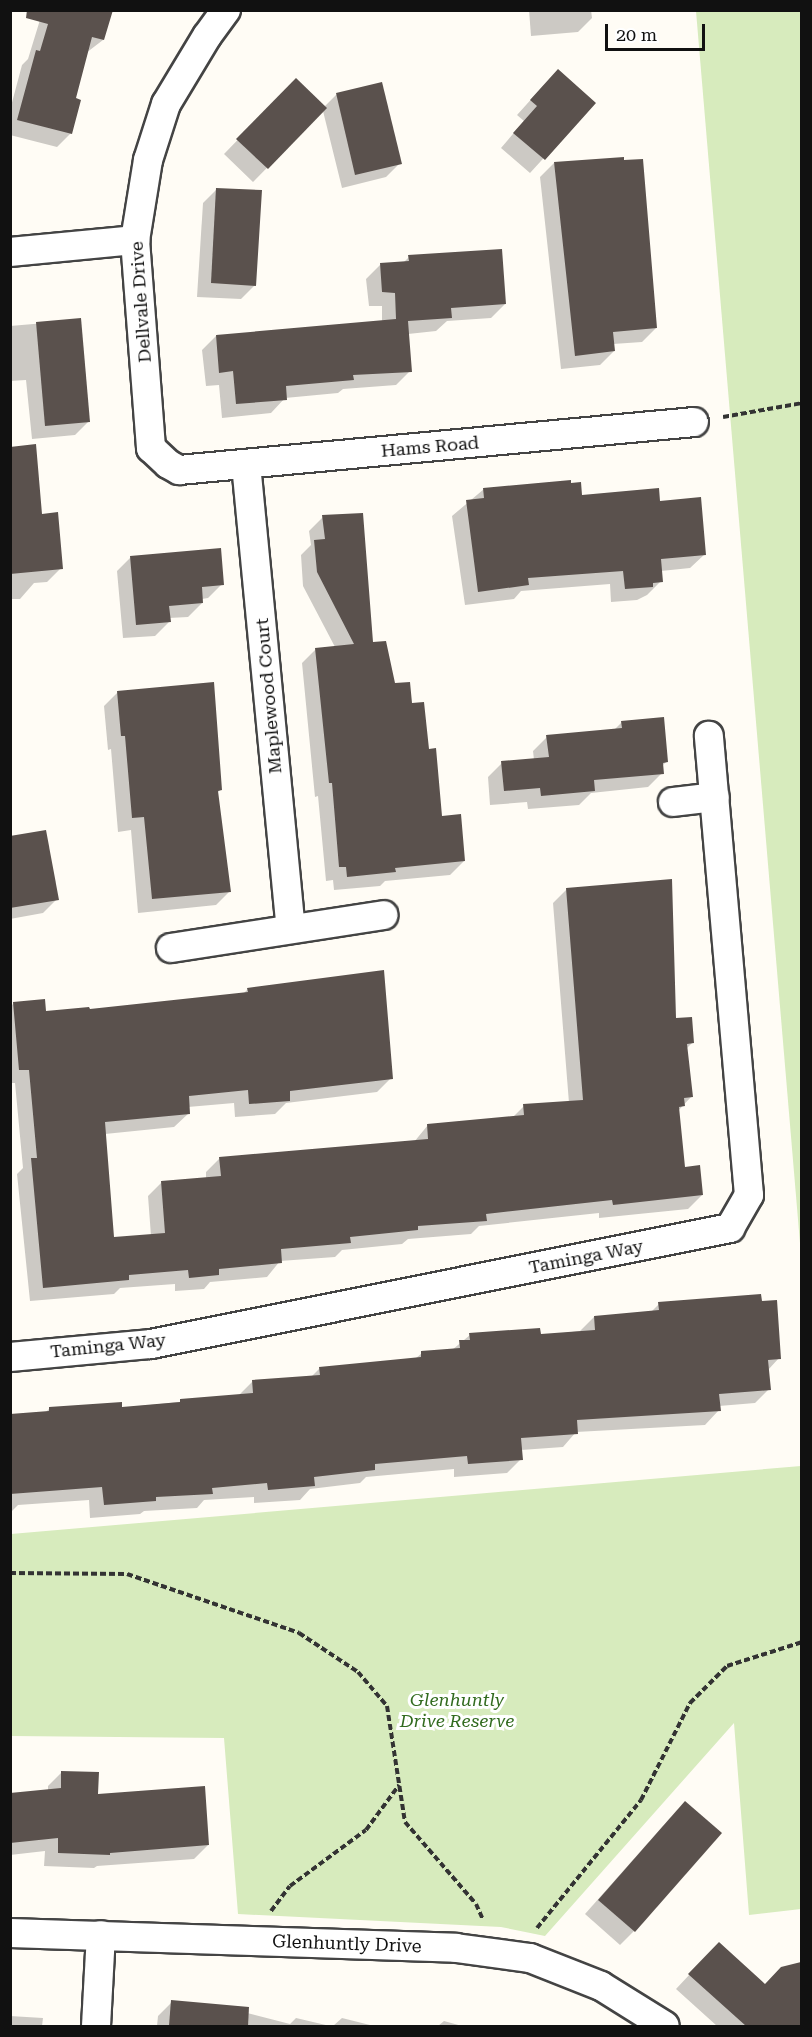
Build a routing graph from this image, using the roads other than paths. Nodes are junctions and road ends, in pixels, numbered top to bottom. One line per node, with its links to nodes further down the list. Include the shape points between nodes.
1 (226, 10): 2 (street, Dellvale Drive, via 166,104 148,160)
2 (135, 240): 3 (street); 5 (street, Dellvale Drive, via 151,448)
3 (10, 252)
4 (694, 422): 6 (street, Hams Road)
5 (168, 464): 6 (street, Hams Road, via 179,470)
6 (246, 464): 11 (street, Maplewood Court)
7 (709, 736): 8 (street, Taminga Way)
8 (714, 797): 9 (street); 13 (street, Taminga Way, via 749,1195 730,1228 151,1344)
9 (673, 802)
10 (383, 915): 11 (street)
11 (291, 928): 12 (street)
12 (171, 948)
13 (10, 1357)
14 (10, 1932): 15 (street, Glenhuntly Drive)
15 (101, 1935): 16 (street); 17 (street, Glenhuntly Drive, via 456,1948 530,1958 601,1986)
16 (96, 2026)
17 (665, 2026)

